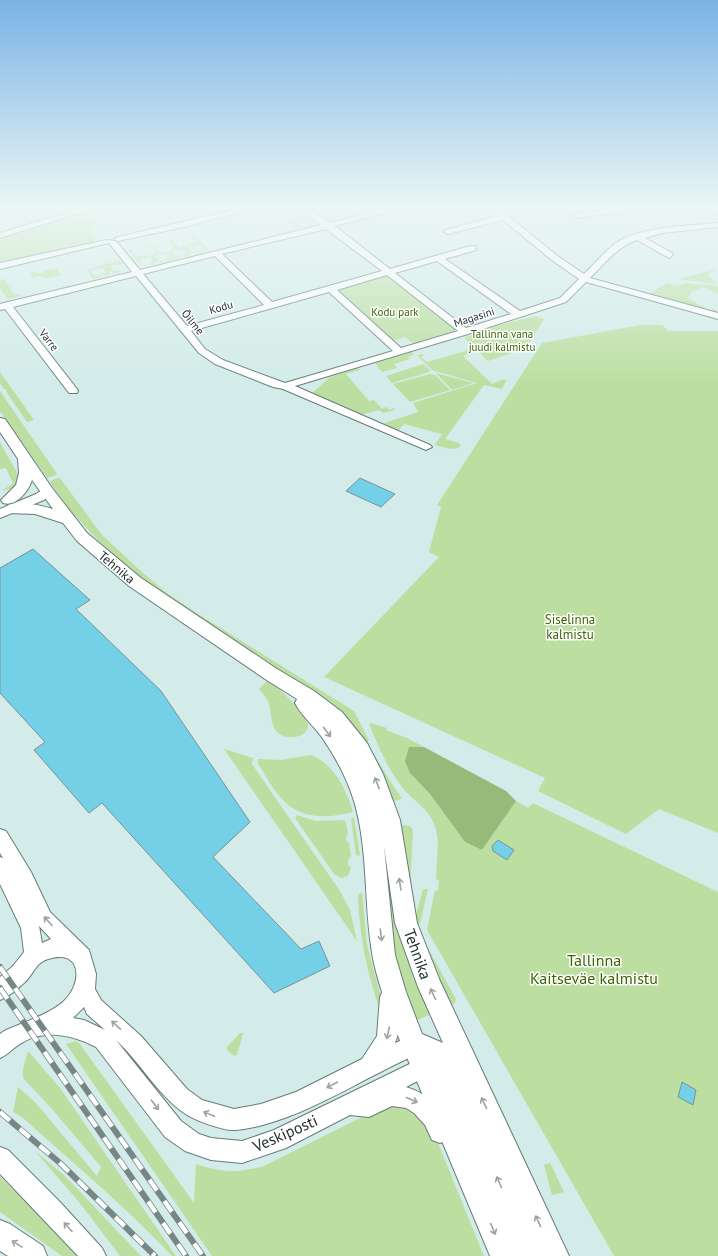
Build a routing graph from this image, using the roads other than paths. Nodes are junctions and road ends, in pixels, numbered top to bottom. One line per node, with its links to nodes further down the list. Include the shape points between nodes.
1 (131, 266): 10 (street, Õilme)
2 (166, 266): 10 (street)
3 (229, 266): 13 (street)
4 (380, 266): 9 (street)
5 (411, 266): 9 (street, Kodu)
6 (450, 266): 15 (street)
7 (566, 266): 11 (street)
8 (598, 266): 11 (street, Magasini)
9 (388, 272): 12 (street, Kodu); 18 (street)
10 (137, 273): 14 (street); 17 (street, Õilme)
11 (585, 279): 15 (street, Magasini, via 564,300); 16 (street)
12 (330, 288): 13 (street, Kodu); 19 (street)
13 (269, 305): 17 (street, Kodu)
14 (3, 306): 21 (street, Varre)
15 (519, 315): 18 (street, Magasini)
16 (718, 316)
17 (185, 330): 20 (street, Õilme, via 202,351 219,362)
18 (465, 332): 19 (street, Magasini)
19 (399, 351): 20 (street, Magasini)
20 (285, 386): 23 (street)
21 (73, 390)
22 (0, 422): 24 (main road, Tehnika)
23 (426, 447)
24 (26, 460): 25 (main road, Tehnika); 26 (main road, via 25,484)
25 (46, 491): 26 (street, via 40,496); 27 (main road, Tehnika)
26 (5, 507): 27 (main road, via 36,509)
27 (68, 520): 28 (main road, Tehnika, via 82,537 135,582)
28 (271, 674): 33 (main road, Tehnika, one-way to 33, via 317,718 340,748 354,776 372,835 378,919); 37 (main road, Tehnika, one-way to 28, via 430,987 406,923 390,820 373,774 360,749 335,718 308,696)
29 (0, 837): 31 (street, one-way to 29, via 44,918 25,878)
30 (0, 865): 32 (street, via 30,927)
31 (74, 950): 32 (street, via 64,946); 35 (street, via 82,957 86,974)
32 (34, 955): 34 (street, via 20,974)
33 (390, 980): 39 (main road, Tehnika); 40 (street, one-way to 40, via 389,1033 383,1048)
34 (0, 990)
35 (85, 990): 36 (street, via 71,1008); 40 (street, Veskiposti, one-way to 35, via 300,1101 262,1115 234,1120 216,1116 195,1108 180,1096 134,1043 94,1007)
36 (44, 1024): 38 (street, via 11,1038); 41 (street, Veskiposti, one-way to 41, via 84,1030 103,1040 173,1129 193,1144 211,1149 242,1152 278,1140)
37 (450, 1029): 39 (main road); 49 (main road, Tehnika, one-way to 37)
38 (0, 1048)
39 (426, 1056): 40 (street, Veskiposti); 41 (street, Veskiposti); 43 (main road, Tehnika); 48 (main road, one-way to 39, via 446,1065)
40 (366, 1067)
41 (348, 1104): 43 (street, one-way to 43, via 367,1107 391,1096 406,1097 419,1103 436,1123 455,1168)
42 (0, 1158): 46 (street, one-way to 42)
43 (472, 1180): 47 (main road, Tehnika, one-way to 47)
44 (0, 1234): 45 (main road, one-way to 44)
45 (33, 1256)
46 (94, 1256)
47 (504, 1256)
48 (532, 1256)
49 (555, 1256)

